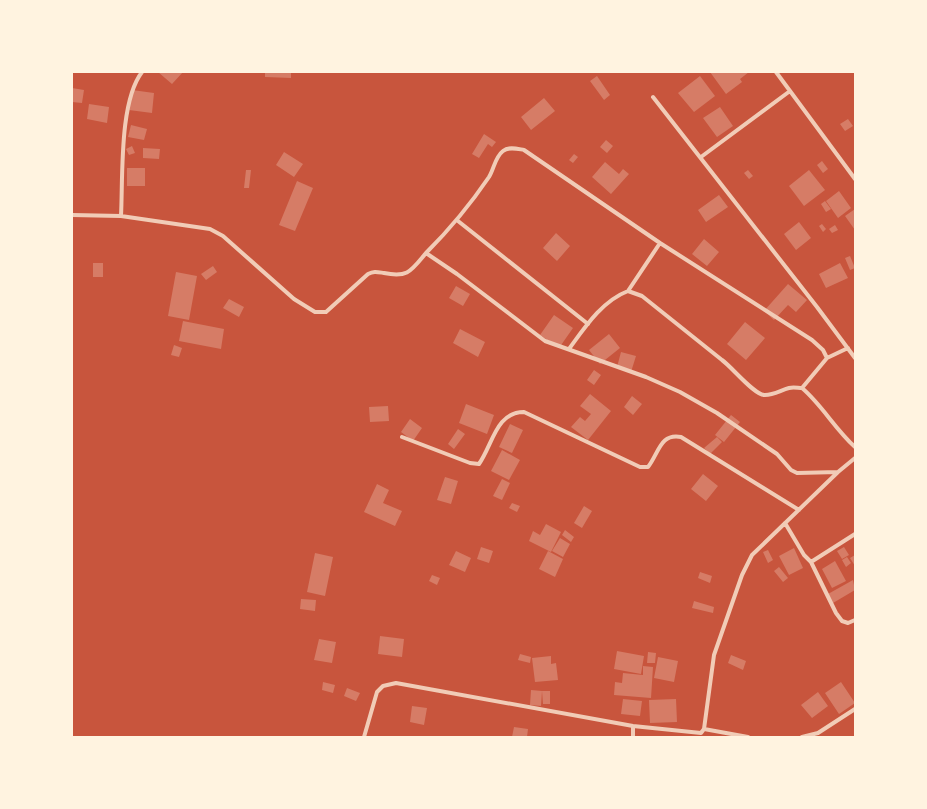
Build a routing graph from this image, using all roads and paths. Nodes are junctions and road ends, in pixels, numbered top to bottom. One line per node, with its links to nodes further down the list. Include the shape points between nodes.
1 (142, 72): 8 (street, via 131,92 126,114)
2 (776, 72): 3 (street)
3 (790, 90): 5 (street); 6 (street)
4 (653, 96): 5 (street)
5 (701, 157): 14 (street)
6 (855, 179)
7 (72, 215): 8 (street)
8 (121, 216): 11 (street, via 210,229 223,236 294,299 315,312 326,312 368,274 374,271 397,276 406,273)
9 (458, 221): 10 (street, via 490,176 499,156 504,150 511,148 524,150); 11 (street); 13 (street)
10 (660, 243): 12 (street); 16 (street, via 812,340)
11 (426, 253): 15 (street, via 457,274 534,335)
12 (628, 291): 13 (street, via 616,295); 18 (street, via 642,296 728,364 754,391 763,396 777,394 789,388)
13 (588, 324): 15 (street)
14 (848, 348): 16 (street); 17 (street)
15 (569, 349): 22 (street, via 680,392 717,413 777,454 797,473)
16 (827, 358): 18 (street)
17 (855, 358)
18 (802, 388): 20 (street)
19 (402, 438): 23 (street, via 479,464 486,455 500,424 514,412 524,412 640,467 648,467 667,437 681,437)
20 (855, 447)
21 (855, 458): 22 (street)
22 (838, 472): 23 (street)
23 (799, 510): 24 (street)
24 (785, 523): 26 (street, via 804,555); 30 (street, via 752,555 742,575 714,655)
25 (855, 534): 26 (street)
26 (812, 562): 27 (street, via 836,613 842,621 848,623)
27 (855, 620)
28 (855, 709): 34 (street, via 818,733)
29 (633, 726): 30 (street, via 695,734 701,733); 31 (street, via 396,683 383,686 377,692); 32 (street)
30 (704, 729): 33 (street)
31 (364, 737)
32 (632, 737)
33 (748, 737)
34 (802, 737)

